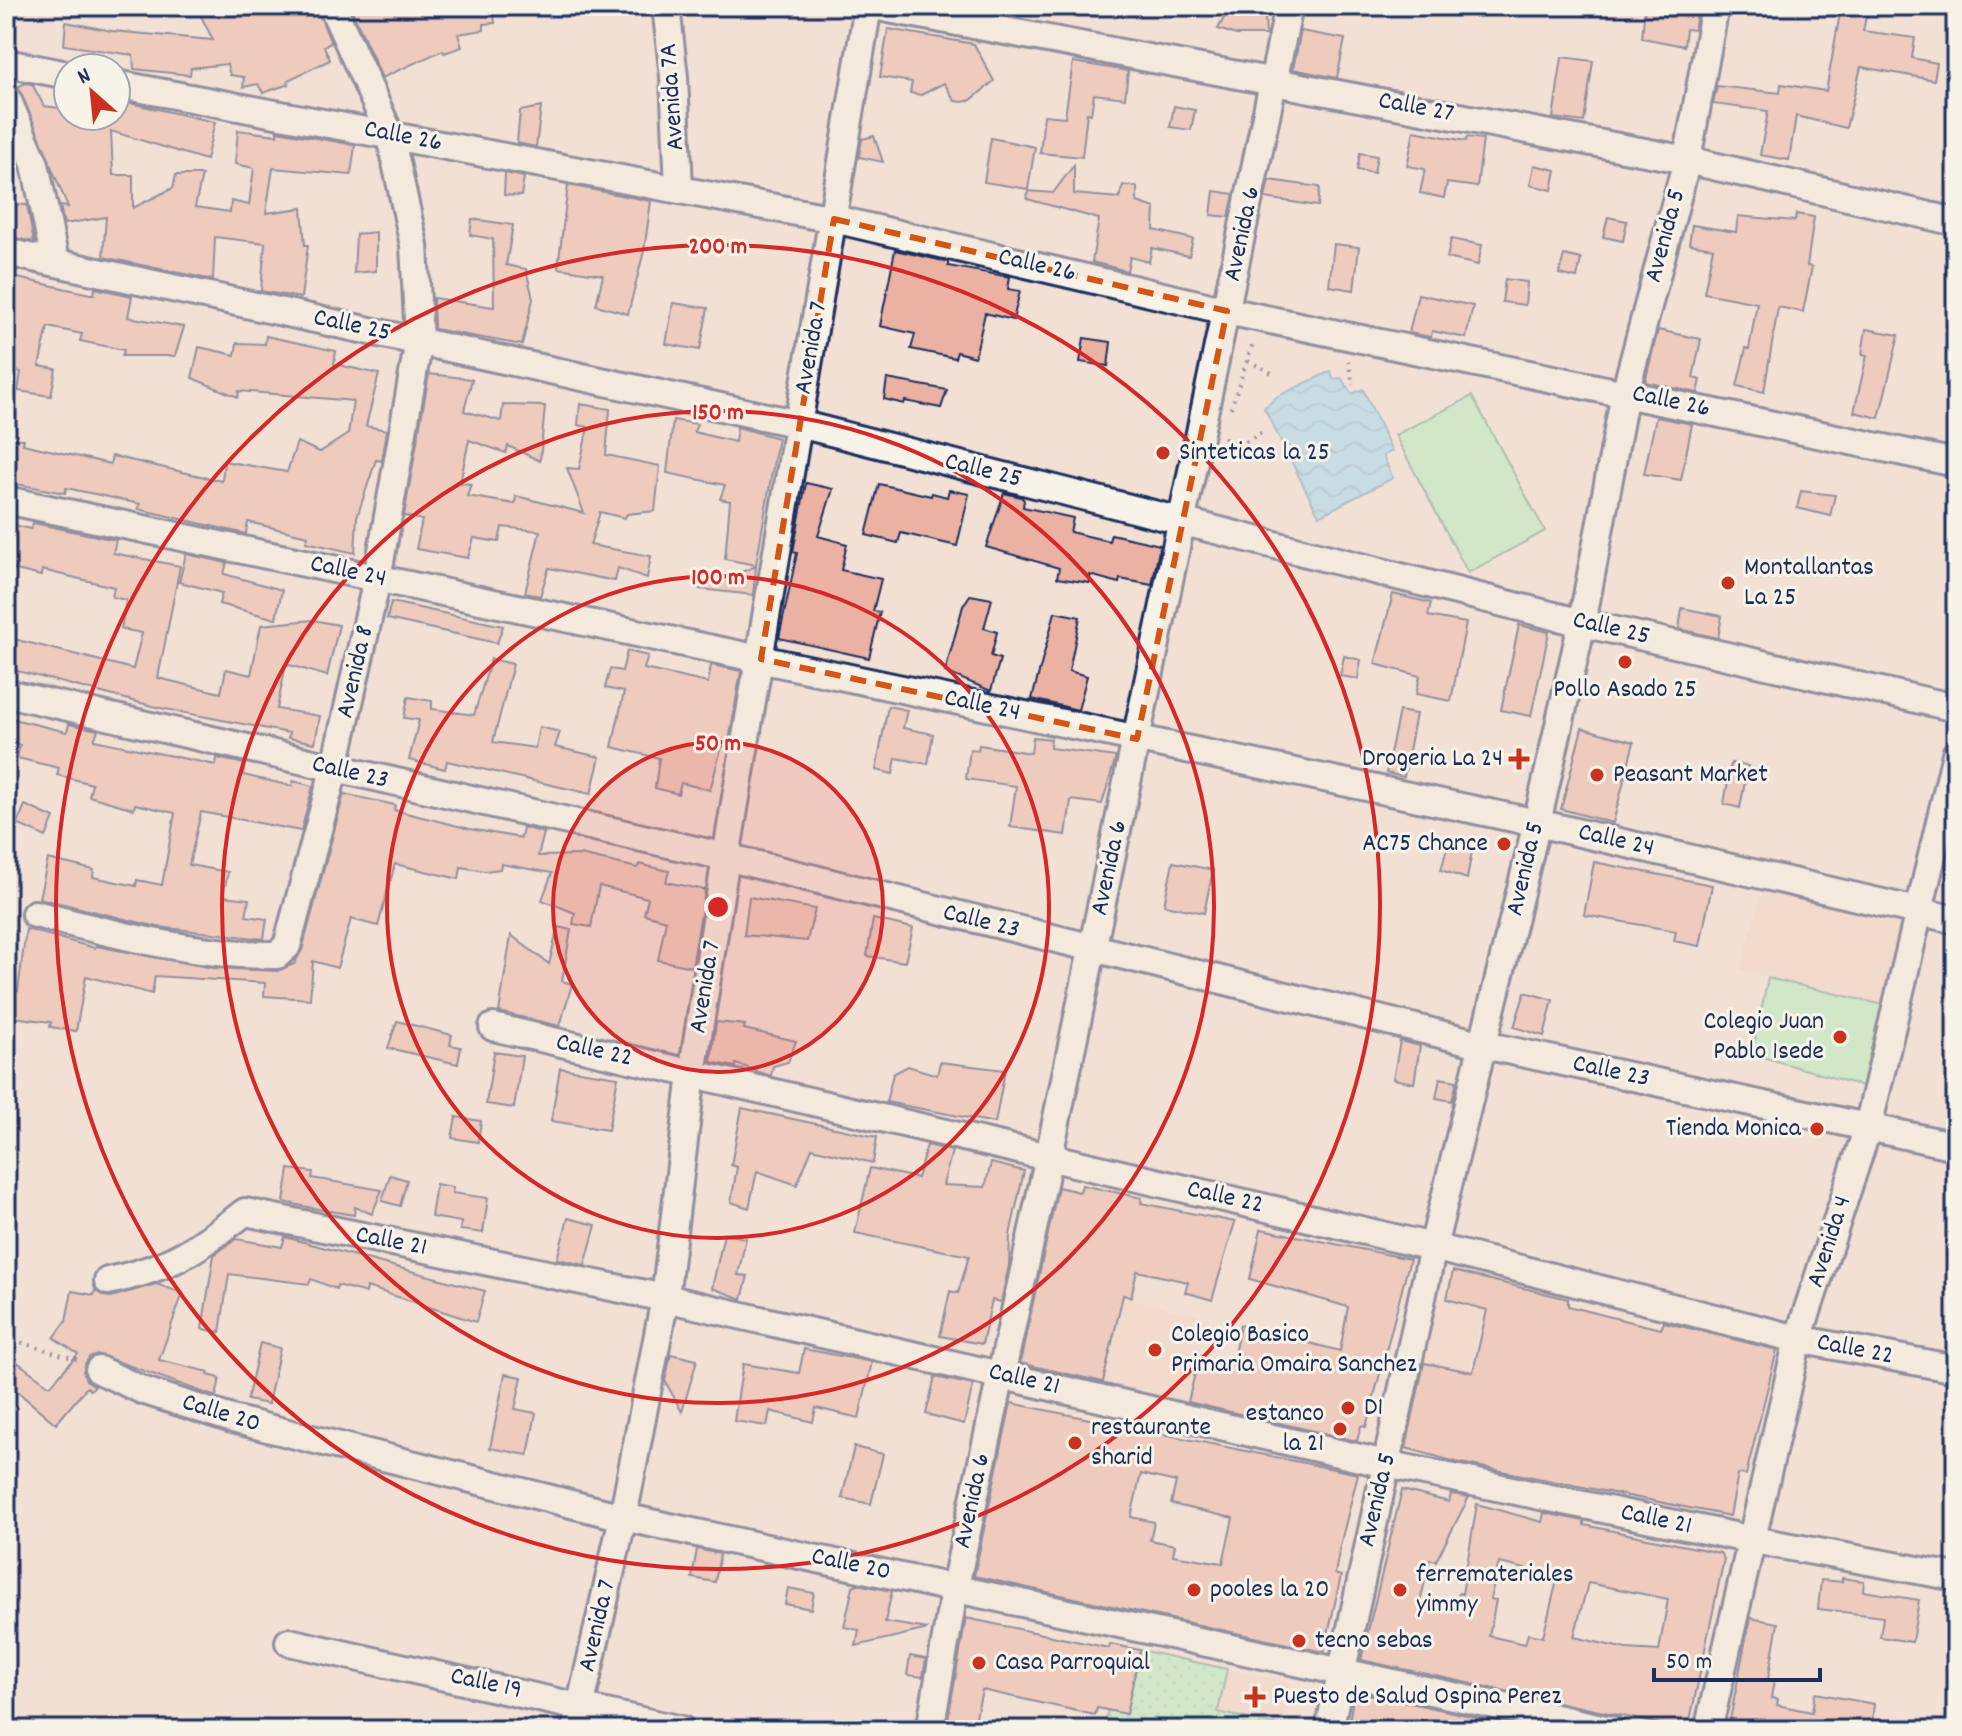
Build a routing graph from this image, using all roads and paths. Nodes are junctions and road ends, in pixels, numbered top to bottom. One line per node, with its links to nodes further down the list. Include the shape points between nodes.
1 (332, 6): 11 (street, Avenida 8)
2 (666, 6): 13 (street, Avenida 7A)
3 (870, 6): 8 (street, Calle 27); 14 (street, Avenida 7)
4 (1289, 6): 8 (street, Avenida 6)
5 (1715, 6): 12 (street, Avenida 5)
6 (6, 63): 7 (street)
7 (52, 72)
8 (1275, 81): 12 (street, Calle 27); 18 (street, Avenida 6)
9 (132, 87): 11 (street, Calle 26)
10 (6, 96): 17 (street, via 35,164)
11 (390, 135): 13 (street, Calle 26); 20 (street, Avenida 8, via 414,245)
12 (1687, 160): 15 (street, Calle 27); 23 (street, Avenida 5)
13 (679, 188): 14 (street, Calle 26)
14 (834, 219): 18 (street, Calle 26); 25 (street, Avenida 7)
15 (1956, 222)
16 (6, 252): 17 (street, Calle 25)
17 (55, 261): 20 (street, Calle 25)
18 (1227, 311): 19 (street, Calle 26); 30 (street, Avenida 6)
19 (1262, 318): 21 (path); 23 (street, Calle 26)
20 (419, 340): 25 (street, Calle 25); 31 (street, Avenida 8)
21 (1248, 361): 22 (path); 24 (path)
22 (1274, 374)
23 (1625, 393): 28 (street, Calle 26); 32 (street, Avenida 5)
24 (1227, 417)
25 (799, 424): 30 (street, Calle 25); 33 (street, Avenida 7)
26 (1222, 431): 27 (path, via 1225,441 1241,445)
27 (1264, 431)
28 (1956, 463)
29 (6, 500): 31 (street, Calle 24)
30 (1182, 522): 32 (street, Calle 25); 36 (street, Avenida 6)
31 (377, 579): 33 (street, Calle 24); 38 (street, Avenida 8)
32 (1582, 623): 35 (street, Calle 25); 39 (street, Avenida 5)
33 (761, 659): 36 (street, Calle 24); 40 (street, Avenida 7)
34 (6, 693): 38 (street, Calle 23)
35 (1956, 708)
36 (1137, 739): 39 (street, Calle 24); 44 (street, Avenida 6)
37 (1956, 754): 41 (street, Avenida 4)
38 (334, 770): 40 (street, Calle 23); 42 (street, Avenida 8, via 287,946 277,955 226,955 163,946)
39 (1537, 823): 41 (street, Calle 24); 46 (street, Avenida 5)
40 (726, 857): 44 (street, Calle 23); 47 (street, Avenida 7)
41 (1919, 912): 43 (street, Calle 24); 48 (street, Avenida 4)
42 (35, 914)
43 (1956, 920)
44 (1092, 950): 46 (street, Calle 23); 50 (street, Avenida 6)
45 (493, 1027): 47 (street, Calle 22)
46 (1484, 1045): 48 (street, Calle 23); 51 (street, Avenida 5)
47 (692, 1074): 50 (street, Calle 22); 53 (street, Avenida 7)
48 (1868, 1127): 49 (street, Calle 23); 55 (street, Avenida 4)
49 (1956, 1146)
50 (1049, 1156): 51 (street, Calle 22); 58 (street, Avenida 6)
51 (1433, 1247): 55 (street, Calle 22); 59 (street, Avenida 5)
52 (108, 1281): 53 (street, Calle 21, via 153,1272 185,1256 245,1212)
53 (665, 1298): 58 (street, Calle 21); 60 (street, Avenida 7)
54 (6, 1338): 57 (path, via 70,1355)
55 (1798, 1339): 56 (street, Calle 22); 61 (street, Avenida 4)
56 (1956, 1369)
57 (99, 1370): 60 (street, Calle 20, via 232,1419)
58 (999, 1375): 59 (street, Calle 21); 63 (street, Avenida 6)
59 (1386, 1464): 61 (street, Calle 21); 65 (street, Avenida 5)
60 (623, 1517): 63 (street, Calle 20); 66 (street, Avenida 7)
61 (1753, 1540): 62 (street, Calle 21); 71 (street, Avenida 4)
62 (1956, 1577)
63 (955, 1586): 65 (street, Calle 20); 68 (street, Avenida 6)
64 (289, 1642): 66 (street, Calle 19)
65 (1339, 1671): 69 (street, Avenida 5); 70 (street, Calle 20)
66 (577, 1717): 67 (street, Calle 19)
67 (682, 1730)
68 (930, 1730)
69 (1329, 1730)
70 (1611, 1730)
71 (1708, 1730)

